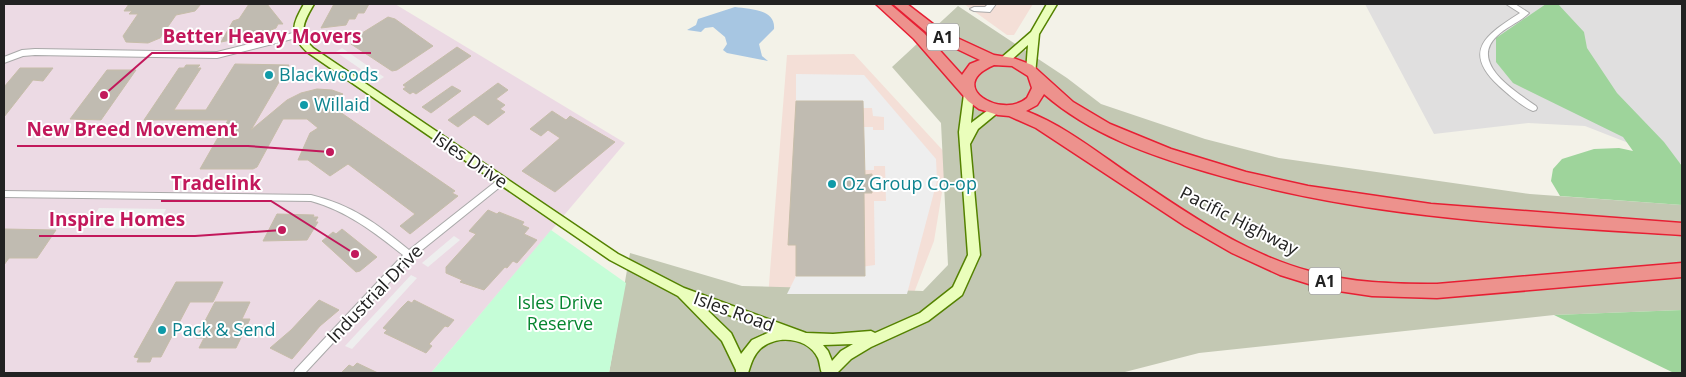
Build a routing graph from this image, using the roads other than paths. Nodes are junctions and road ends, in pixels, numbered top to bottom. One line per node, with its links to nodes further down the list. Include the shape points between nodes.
1 (308, 4): 9 (street)
2 (882, 4): 13 (highway, A1, via 919,36)
3 (899, 4): 11 (highway, A1, via 958,46)
4 (992, 4): 7 (street, via 988,10)
5 (1052, 4): 8 (street)
6 (1510, 4): 14 (street, via 1525,12 1491,37 1484,46 1483,57 1494,76)
7 (973, 9)
8 (1034, 34): 11 (street); 12 (street)
9 (298, 35): 10 (street, via 217,55 35,52); 17 (street, Isles Drive, via 310,50)
10 (4, 60)
11 (998, 60): 12 (highway, A1, via 1016,62); 13 (highway, A1, via 972,68 967,75)
12 (1033, 74): 15 (highway, via 1039,86 1032,102 1023,108); 19 (highway, Pacific Highway / A1, via 1064,102 1099,125 1135,142 1281,188 1433,211)
13 (969, 92): 15 (highway, A1, via 984,106); 16 (street, via 964,124)
14 (1533, 108)
15 (1004, 110): 16 (street, via 979,119 972,126); 21 (highway, Pacific Highway / A1, via 1031,118 1060,135 1190,222 1262,260 1308,278 1356,287 1437,291)
16 (966, 145): 23 (street, via 974,256 958,292 924,317)
17 (502, 181): 20 (street, Industrial Drive); 22 (street, Isles Drive, via 614,257)
18 (4, 194): 20 (street, via 311,198 337,204 367,222)
19 (1682, 228)
20 (409, 255): 26 (street, Industrial Drive)
21 (1682, 270)
22 (680, 292): 24 (street, Isles Road); 25 (street, Isles Road, via 727,337)
23 (885, 334): 24 (street, via 846,340); 27 (street, via 846,355)
24 (802, 337): 25 (street, via 782,334 759,343 748,354); 27 (street, via 823,353)
25 (742, 371)
26 (299, 373)
27 (829, 373)

